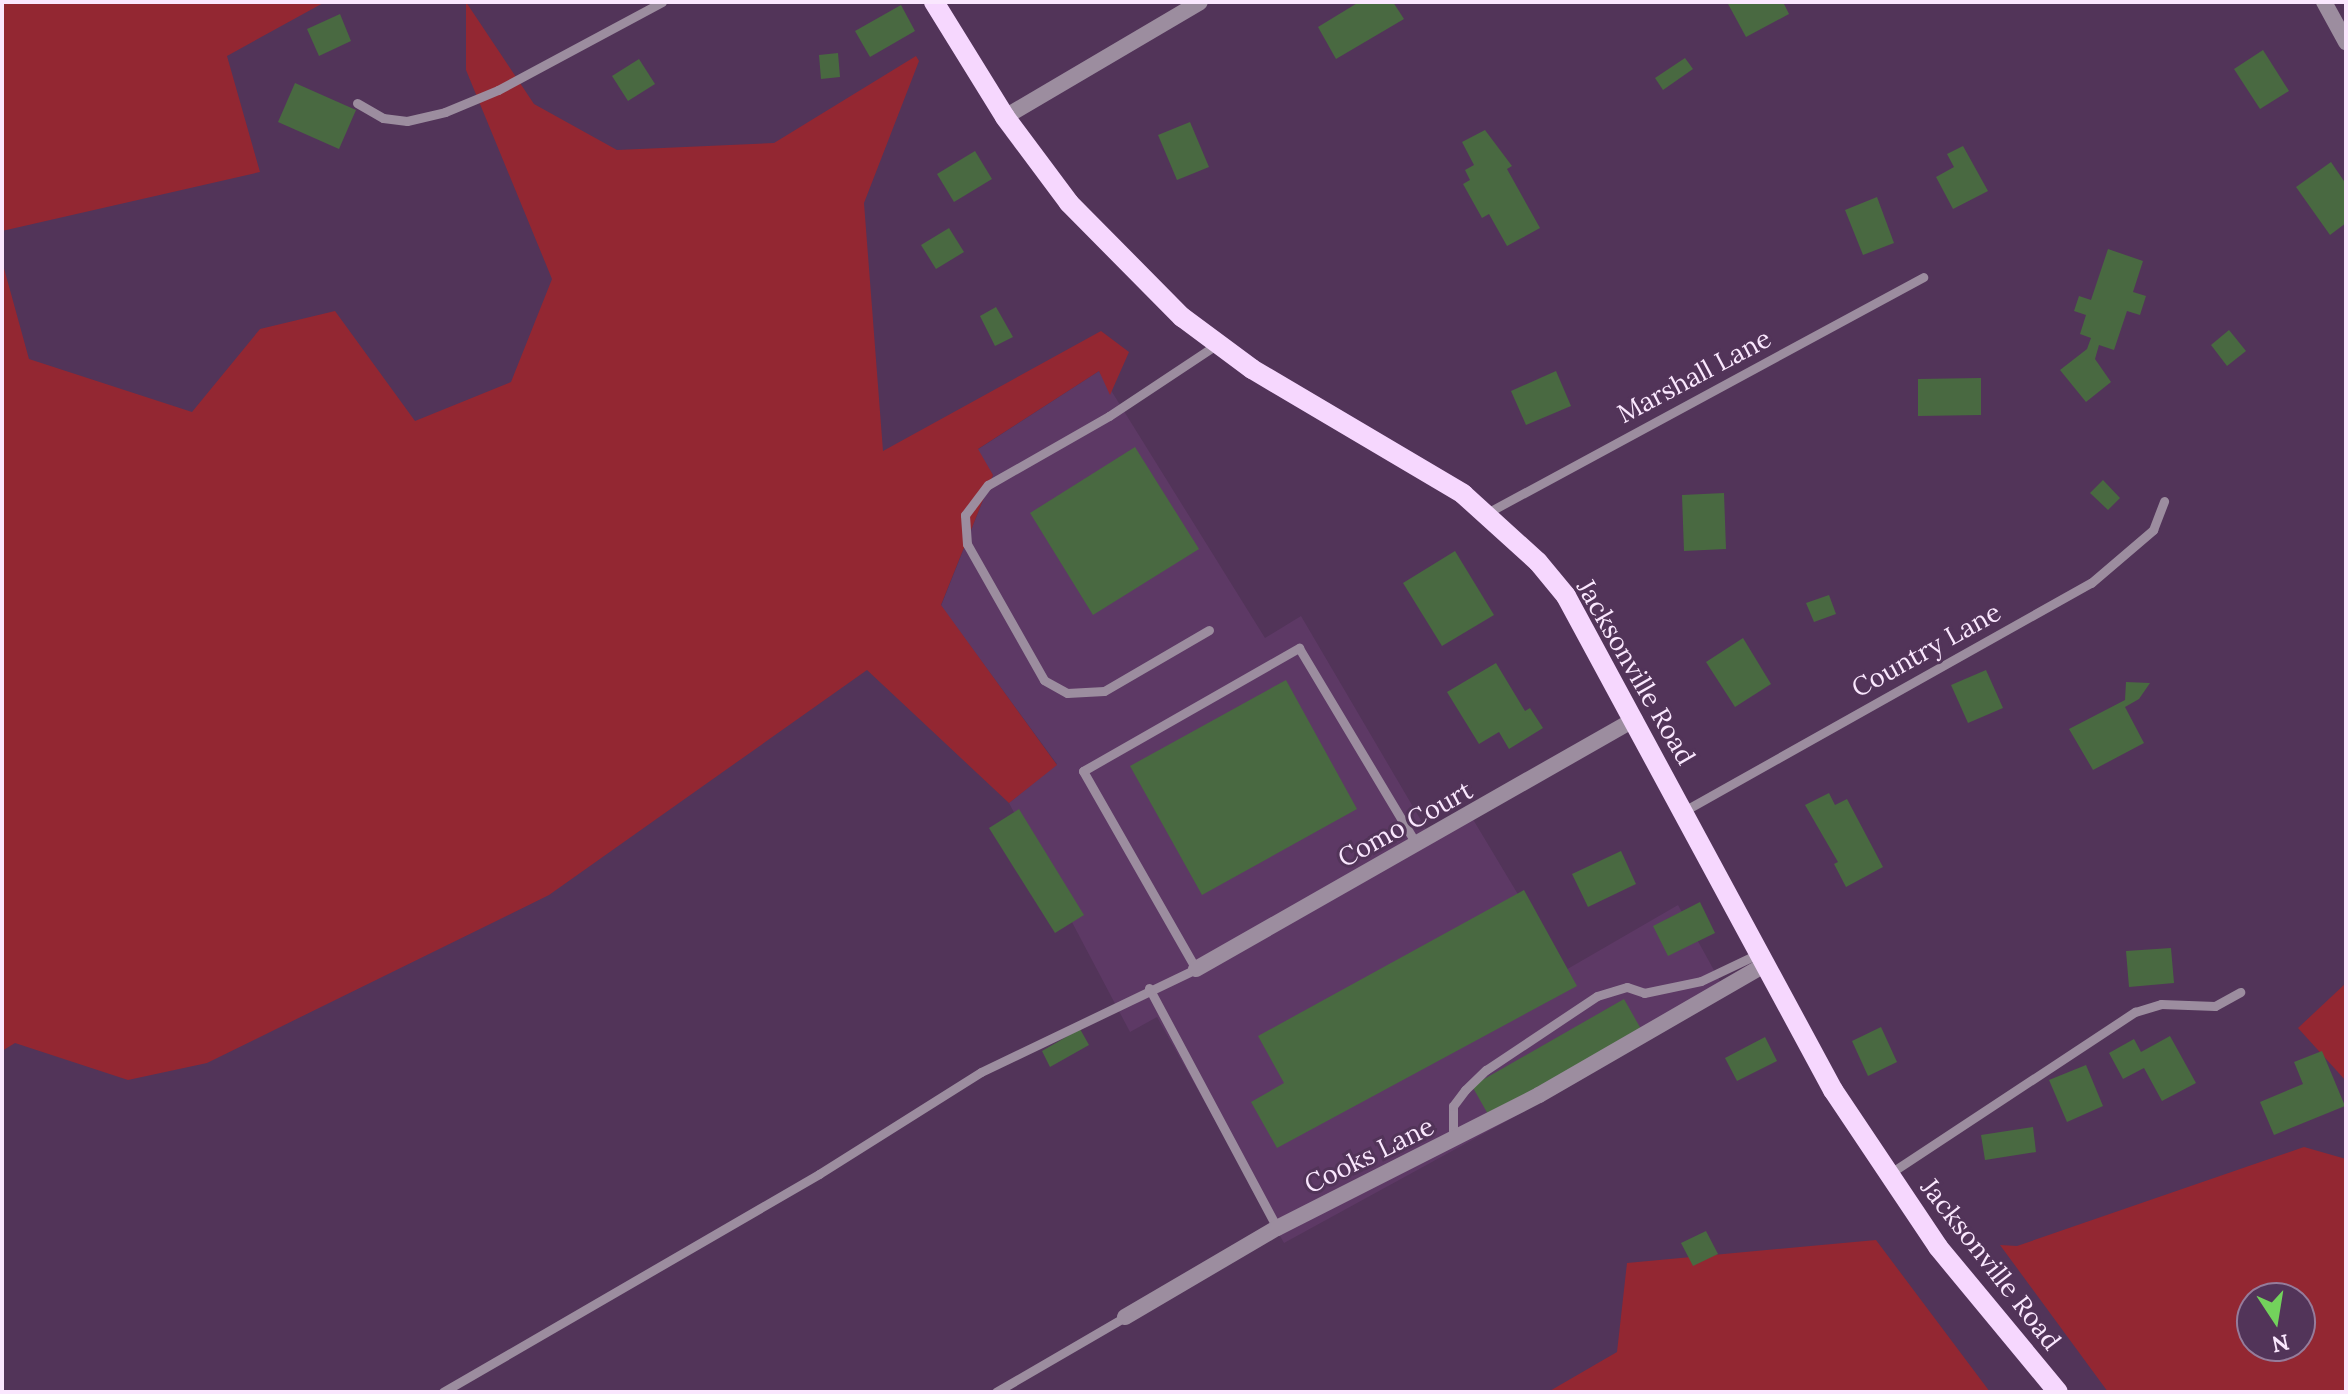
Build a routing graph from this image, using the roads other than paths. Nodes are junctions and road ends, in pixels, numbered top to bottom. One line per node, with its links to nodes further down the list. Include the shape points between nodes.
1 (662, 2): 6 (lane, via 526,76 445,112 407,121 383,118)
2 (934, 2): 7 (main road, Jacksonville Road)
3 (1200, 2): 7 (street)
4 (2324, 2): 5 (street)
5 (2346, 42)
6 (357, 103)
7 (1005, 117): 9 (main road, Jacksonville Road, via 1099,236)
8 (1923, 277): 11 (lane, Marshall Lane)
9 (1216, 345): 11 (main road, Jacksonville Road); 12 (lane, via 1109,416 988,485 965,515 967,544 1044,680 1067,693 1104,691)
10 (2164, 501): 14 (lane, Country Lane, via 2153,530 2091,583)
11 (1487, 513): 13 (main road, Jacksonville Road, via 1566,596)
12 (1209, 630)
13 (1635, 719): 14 (main road, Jacksonville Road); 15 (street, Como Court)
14 (1684, 811): 16 (main road, Jacksonville Road)
15 (1417, 845): 17 (street, Como Court); 17 (lane, via 1299,648 1083,771)
16 (1763, 958): 20 (street, Cooks Lane); 20 (lane, via 1701,981 1644,993 1627,987 1597,996 1486,1070 1465,1090 1453,1106); 21 (main road, Jacksonville Road, via 1833,1090)
17 (1196, 969): 18 (lane)
18 (1149, 988): 22 (lane); 24 (lane, via 981,1072 819,1174)
19 (2240, 992): 21 (lane, via 2215,1006 2161,1004 2135,1012)
20 (1453, 1140): 22 (street, Cooks Lane)
21 (1889, 1174): 26 (main road, Jacksonville Road, via 1938,1247)
22 (1277, 1228): 23 (street, Cooks Lane)
23 (1125, 1317): 25 (lane, Cooks Lane)
24 (443, 1392)
25 (996, 1392)
26 (2058, 1392)

